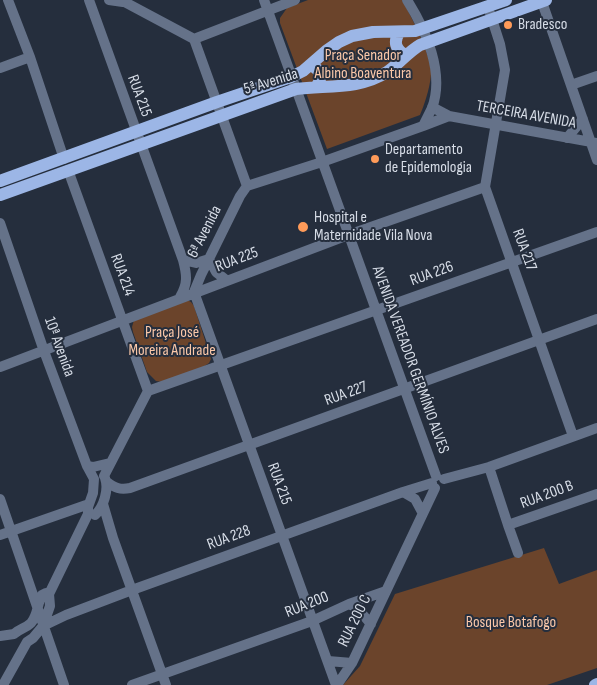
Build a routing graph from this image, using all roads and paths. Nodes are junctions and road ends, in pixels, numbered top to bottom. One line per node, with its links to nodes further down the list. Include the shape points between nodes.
1 (8, 0): 20 (street, RUA 214)
2 (90, 0): 3 (street); 13 (street, RUA 215)
3 (99, 0): 13 (street)
4 (109, 0): 9 (street)
5 (264, 0): 12 (street, AVENIDA VEREADOR GERMÍNIO ALVES)
6 (295, 0): 12 (street)
7 (407, 0): 15 (street)
8 (506, 0): 11 (main road, 5ª Avenida)
9 (122, 1): 17 (street)
10 (544, 1): 14 (main road, 5ª Avenida); 25 (street)
11 (488, 6): 14 (street); 15 (main road, 5ª Avenida)
12 (268, 12): 17 (street); 24 (street, AVENIDA VEREADOR GERMÍNIO ALVES)
13 (95, 17): 34 (street, RUA 215)
14 (492, 19): 18 (main road, 5ª Avenida); 32 (street, RUA 217, via 505,70)
15 (423, 29): 16 (main road, 5ª Avenida); 18 (street)
16 (399, 32): 19 (main road, via 396,46); 21 (main road, 5ª Avenida, via 352,36)
17 (194, 39): 27 (street)
18 (427, 42): 19 (main road, 5ª Avenida); 28 (street, via 436,82)
19 (406, 55): 26 (main road, 5ª Avenida, via 387,72 368,81)
20 (30, 56): 22 (street); 40 (street, RUA 214)
21 (310, 65): 24 (main road, 5ª Avenida); 26 (main road, via 320,74)
22 (0, 68)
23 (597, 76): 25 (street)
24 (294, 83): 26 (main road, 5ª Avenida); 27 (main road, 5ª Avenida); 29 (main road, 5ª Avenida); 39 (street, AVENIDA VEREADOR GERMÍNIO ALVES)
25 (572, 85): 31 (street)
26 (316, 87)
27 (217, 102): 29 (street); 34 (main road, 5ª Avenida)
28 (432, 107): 30 (street, TERCEIRA AVENIDA); 33 (street)
29 (222, 115): 37 (main road, 5ª Avenida); 42 (street)
30 (449, 116): 32 (street, TERCEIRA AVENIDA); 33 (street)
31 (583, 119): 35 (street); 36 (street)
32 (496, 124): 35 (street, TERCEIRA AVENIDA); 43 (street, RUA 217)
33 (423, 126): 39 (street)
34 (136, 131): 37 (street, RUA 215); 40 (main road, 5ª Avenida)
35 (567, 138): 36 (street, TERCEIRA AVENIDA)
36 (594, 142): 38 (street)
37 (140, 145): 40 (main road, 5ª Avenida); 49 (street, RUA 215)
38 (597, 160)
39 (322, 162): 42 (street); 47 (street, AVENIDA VEREADOR GERMÍNIO ALVES)
40 (66, 164): 41 (main road, 5ª Avenida); 44 (main road, 5ª Avenida, via 43,179); 56 (street, RUA 214)
41 (0, 181)
42 (247, 186): 48 (street, 6ª Avenida)
43 (486, 187): 47 (street, RUA 225); 50 (street, RUA 217)
44 (0, 195)
45 (0, 223): 58 (street, 10ª Avenida)
46 (597, 232): 50 (street, RUA 226)
47 (348, 234): 51 (street, RUA 225); 54 (street, AVENIDA VEREADOR GERMÍNIO ALVES)
48 (209, 259): 49 (street, via 196,263); 51 (street, via 216,272); 52 (street, 6ª Avenida)
49 (183, 260): 53 (street, RUA 215, via 187,275)
50 (511, 261): 54 (street, RUA 226); 57 (street, RUA 217)
51 (226, 280): 52 (street, RUA 225)
52 (194, 292): 53 (street, RUA 225); 59 (street, RUA 215)
53 (180, 297): 56 (street, RUA 225)
54 (376, 310): 59 (street, RUA 226); 61 (street, AVENIDA VEREADOR GERMÍNIO ALVES)
55 (597, 319): 57 (street, RUA 227)
56 (128, 322): 58 (street, RUA 225); 62 (street, RUA 214)
57 (540, 339): 61 (street, RUA 227); 64 (street, RUA 217)
58 (44, 351): 60 (street, RUA 225); 67 (street, 10ª Avenida)
59 (216, 364): 62 (street, RUA 226); 65 (street, RUA 215)
60 (0, 367)
61 (404, 389): 65 (street, RUA 227); 70 (street, AVENIDA VEREADOR GERMÍNIO ALVES)
62 (148, 391): 66 (street)
63 (597, 428): 64 (street)
64 (573, 436): 68 (street)
65 (249, 445): 69 (street, RUA 227, via 122,490); 80 (street, RUA 215)
66 (110, 462): 67 (street); 69 (street)
67 (87, 466): 69 (street, 10ª Avenida)
68 (489, 467): 70 (street); 77 (street, RUA 200 B)
69 (102, 479): 74 (street); 75 (street, via 93,493)
70 (437, 482): 71 (street, RUA 228); 76 (street)
71 (403, 492): 76 (street, via 415,499); 80 (street, RUA 228)
72 (597, 494): 77 (street, RUA 200 B)
73 (0, 499): 78 (street)
74 (103, 504): 75 (street); 81 (street)
75 (91, 511): 78 (street); 81 (street); 85 (street)
76 (422, 512): 84 (street)
77 (508, 525): 82 (street, RUA 200 B)
78 (12, 531): 79 (street); 88 (street)
79 (0, 535)
80 (282, 535): 83 (street, RUA 228); 90 (street, RUA 215)
81 (113, 538): 83 (street)
82 (518, 553)
83 (132, 590): 89 (street, RUA 228); 98 (street)
84 (386, 591): 86 (street, RUA 200); 91 (street, RUA 200 C)
85 (49, 594): 87 (street); 88 (street, via 42,595)
86 (350, 604): 90 (street, RUA 200); 91 (street, via 358,608)
87 (50, 606): 89 (street); 92 (street)
88 (37, 608): 92 (street); 93 (street, via 31,623)
89 (66, 615): 92 (street, RUA 228)
90 (312, 621): 96 (street, RUA 215); 98 (street, RUA 200)
91 (371, 624): 97 (street, RUA 200 C)
92 (43, 626): 95 (street); 100 (street)
93 (14, 634): 94 (street); 95 (street, via 18,641)
94 (0, 636)
95 (26, 642): 99 (street)
96 (328, 660): 97 (street, RUA 200 C); 103 (street, RUA 215)
97 (352, 663): 103 (street, RUA 200 C)
98 (162, 675): 101 (street, RUA 200); 102 (street)
99 (3, 685)
100 (64, 685)
101 (132, 685)
102 (166, 685)
103 (336, 685)

